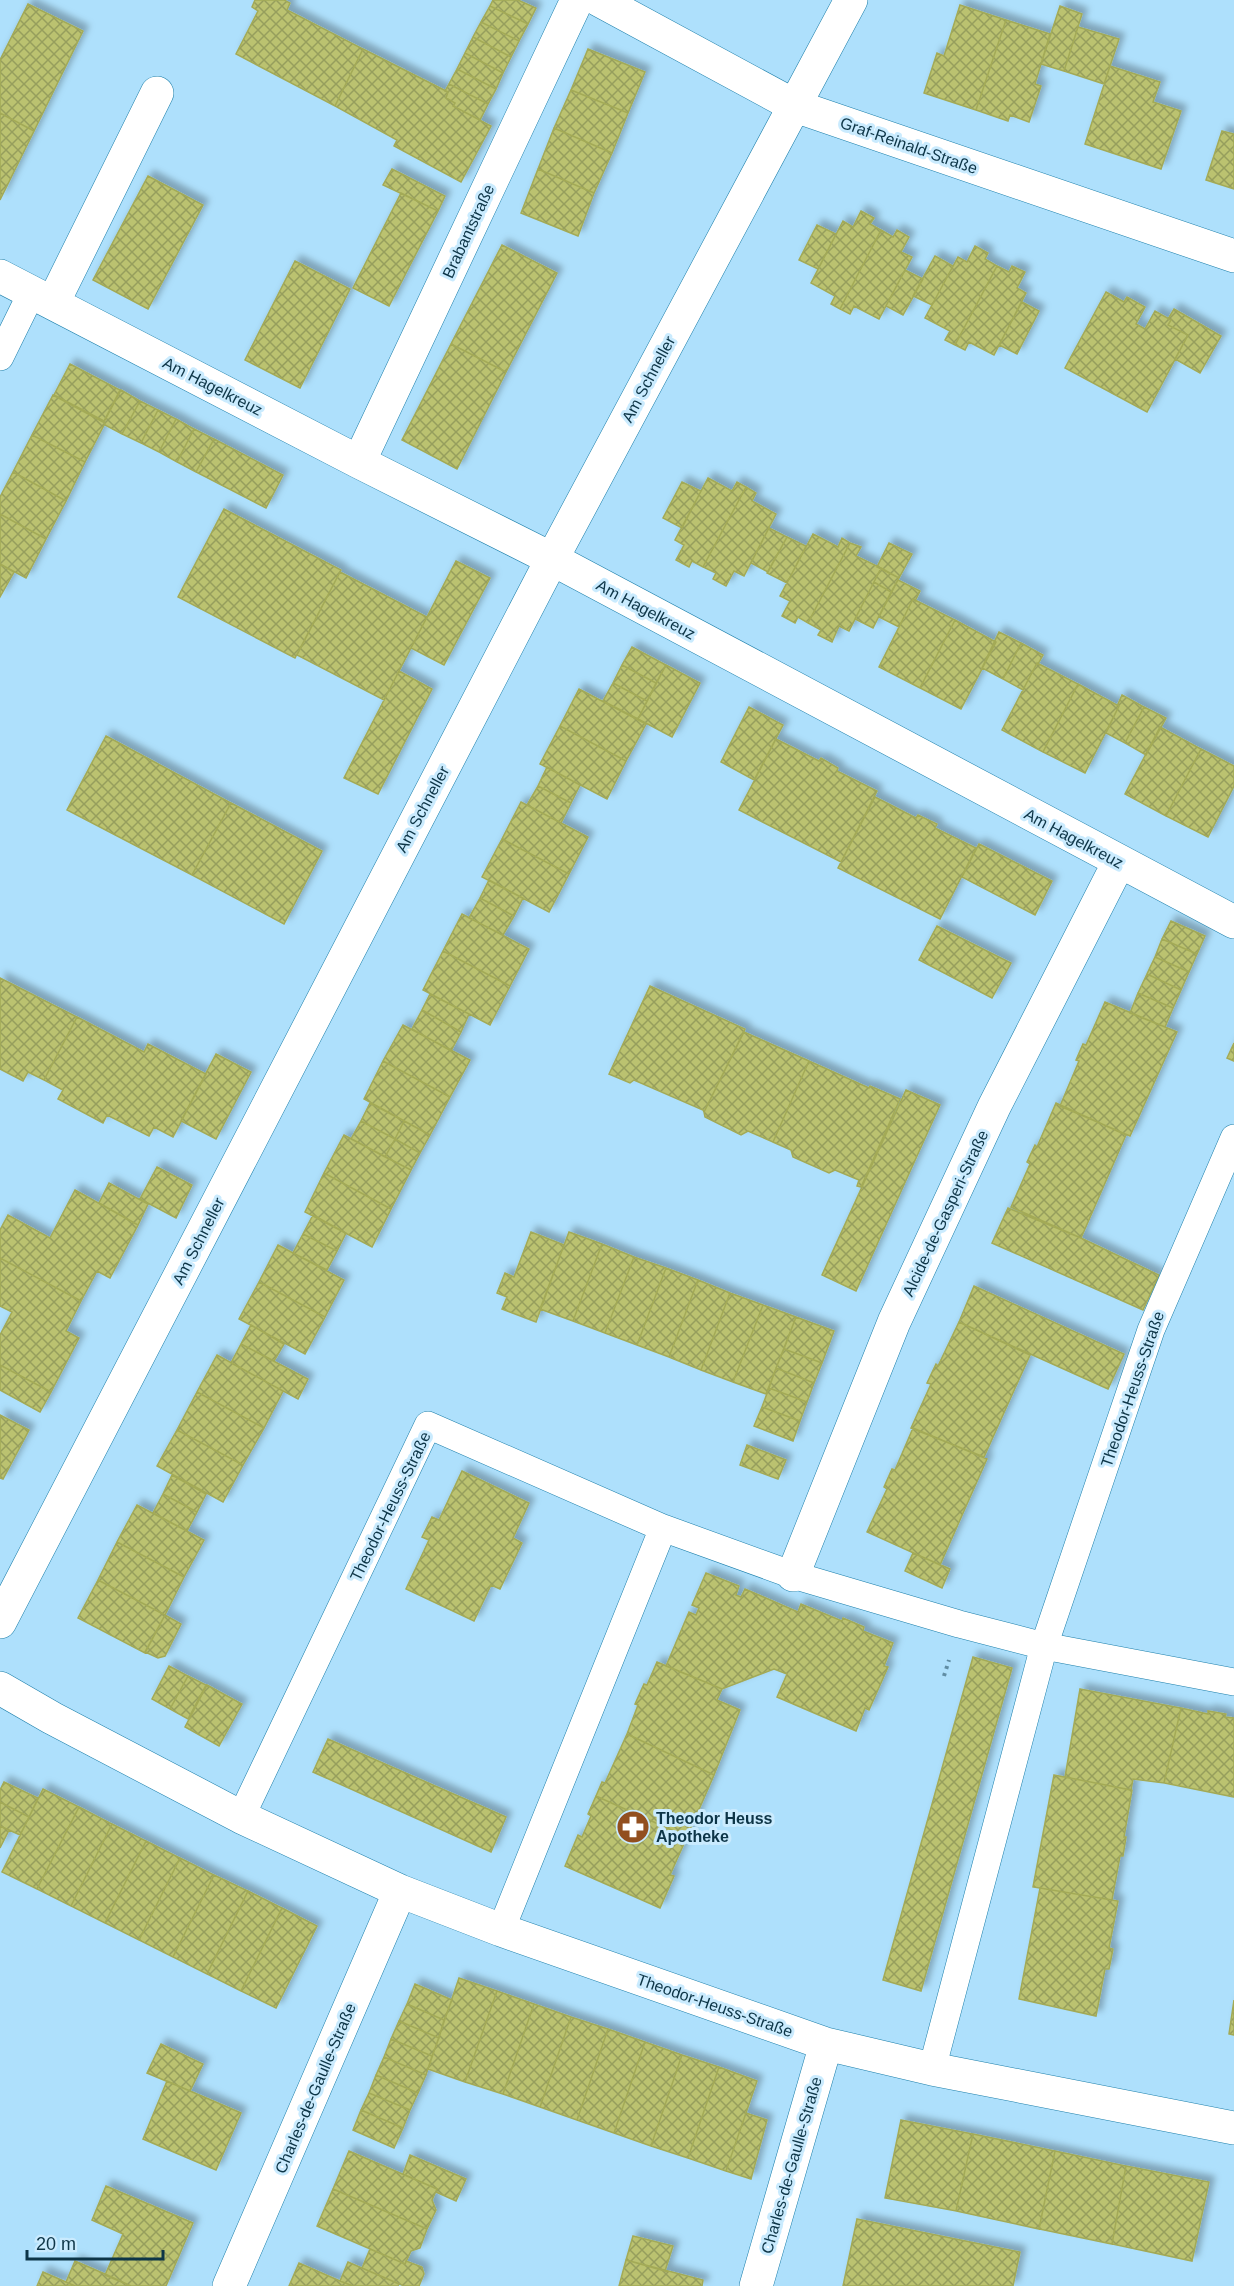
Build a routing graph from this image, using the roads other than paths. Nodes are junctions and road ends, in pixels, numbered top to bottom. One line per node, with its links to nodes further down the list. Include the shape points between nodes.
1 (578, 0): 10 (street, Brabantstraße)
2 (599, 0): 5 (street, Graf-Reinald-Straße)
3 (851, 0): 5 (street, Am Schneller)
4 (157, 93): 8 (street)
5 (795, 106): 6 (street, Graf-Reinald-Straße); 11 (street, Am Schneller)
6 (1234, 256)
7 (0, 276): 8 (street, Am Hagelkreuz)
8 (43, 298): 9 (lane); 10 (street, Am Hagelkreuz)
9 (0, 357)
10 (359, 462): 11 (street, Am Hagelkreuz)
11 (552, 559): 12 (street, Am Hagelkreuz); 17 (street, Am Schneller)
12 (1119, 862): 13 (street, Am Hagelkreuz); 16 (street, Alcide-de-Gasperi-Straße, via 994,1107 894,1322)
13 (1234, 922)
14 (1234, 1138): 18 (lane, Theodor-Heuss-Straße, via 1151,1330)
15 (663, 1528): 16 (lane, Theodor-Heuss-Straße); 21 (lane, Theodor-Heuss-Straße, via 428,1425); 23 (lane)
16 (793, 1575): 18 (lane, Theodor-Heuss-Straße)
17 (0, 1622)
18 (1044, 1646): 19 (lane, Theodor-Heuss-Straße); 25 (lane, Theodor-Heuss-Straße)
19 (1234, 1682)
20 (0, 1688): 21 (street, Theodor-Heuss-Straße)
21 (242, 1817): 22 (street, Theodor-Heuss-Straße)
22 (400, 1891): 23 (street, Theodor-Heuss-Straße); 27 (street, Charles-de-Gaulle-Straße)
23 (501, 1930): 24 (street, Theodor-Heuss-Straße)
24 (826, 2044): 25 (street, Theodor-Heuss-Straße); 28 (street, Charles-de-Gaulle-Straße)
25 (932, 2069): 26 (street, Theodor-Heuss-Straße)
26 (1234, 2128)
27 (229, 2286)
28 (756, 2286)

